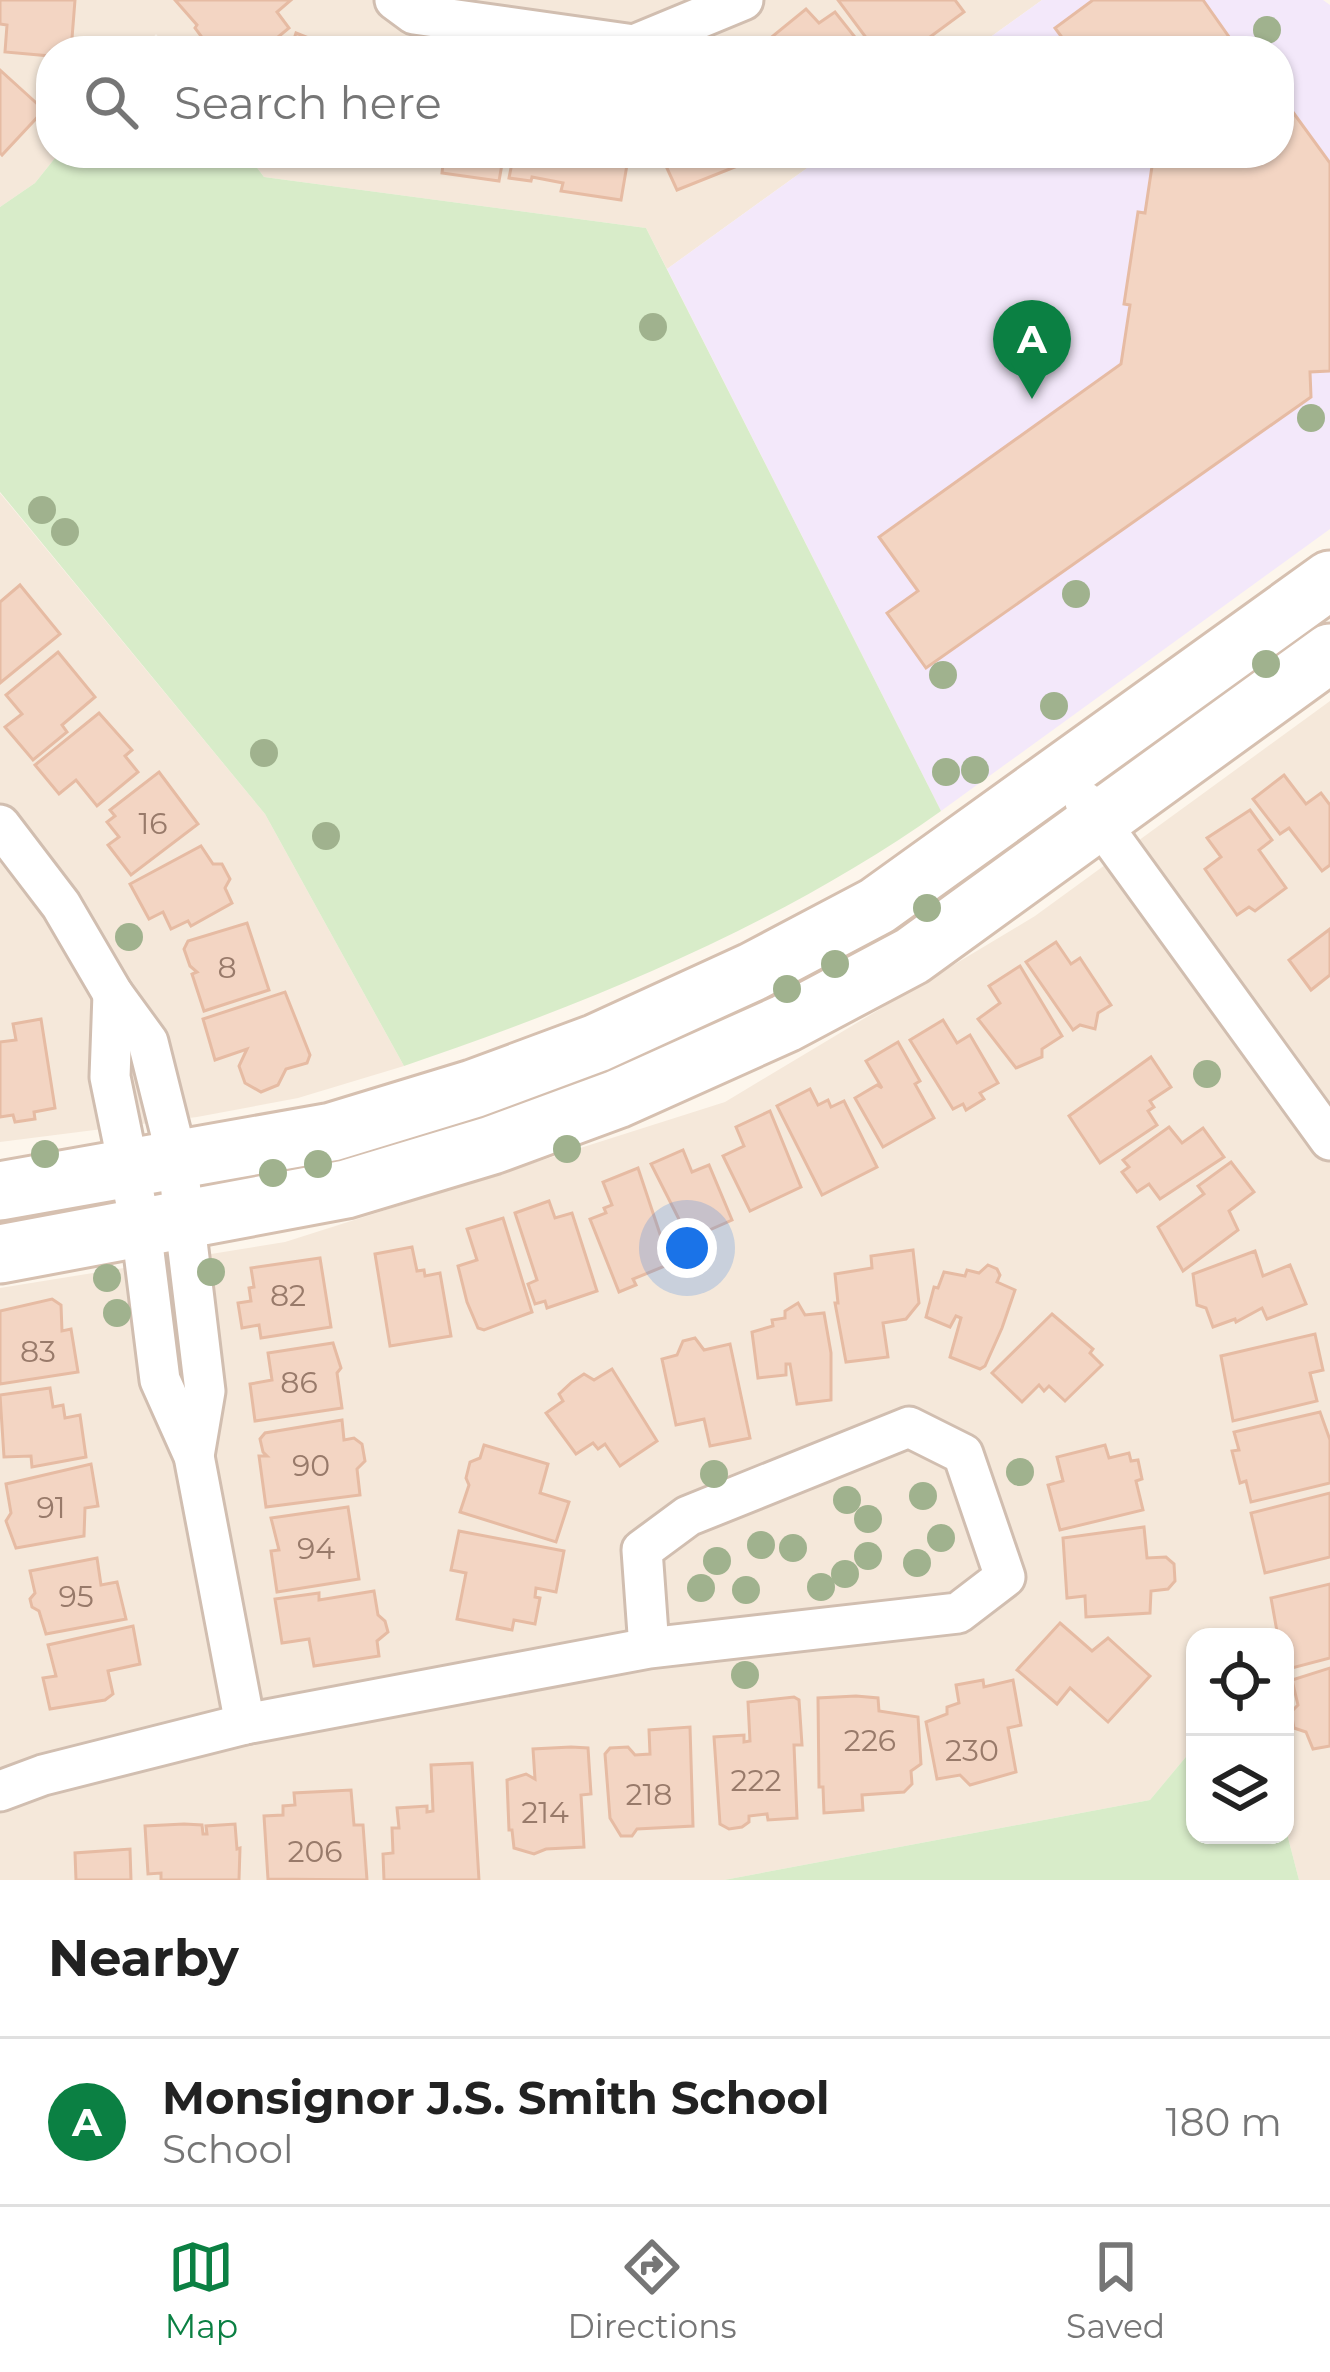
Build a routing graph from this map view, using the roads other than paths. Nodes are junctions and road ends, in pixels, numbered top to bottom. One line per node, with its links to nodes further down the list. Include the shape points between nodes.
1 (394, 0): 3 (street, via 414,14)
2 (743, 0): 4 (street)
3 (570, 36)
4 (656, 36)
5 (1330, 580): 7 (street)
6 (1330, 653): 8 (street)
7 (1064, 774): 8 (street); 11 (street, via 878,906 597,1043 332,1132)
8 (1099, 820): 10 (street); 13 (street, via 912,956 617,1099 346,1190)
9 (0, 825): 11 (street, via 148,1042)
10 (1330, 1140)
11 (154, 1163): 12 (street); 13 (street)
12 (0, 1191)
13 (162, 1223): 14 (street); 16 (street, via 160,1380 194,1456)
14 (0, 1254)
15 (649, 1648): 15 (street, via 958,1613 1005,1576 963,1454 909,1427 688,1516 642,1550); 16 (street)
16 (245, 1724): 17 (street)
17 (0, 1791)

